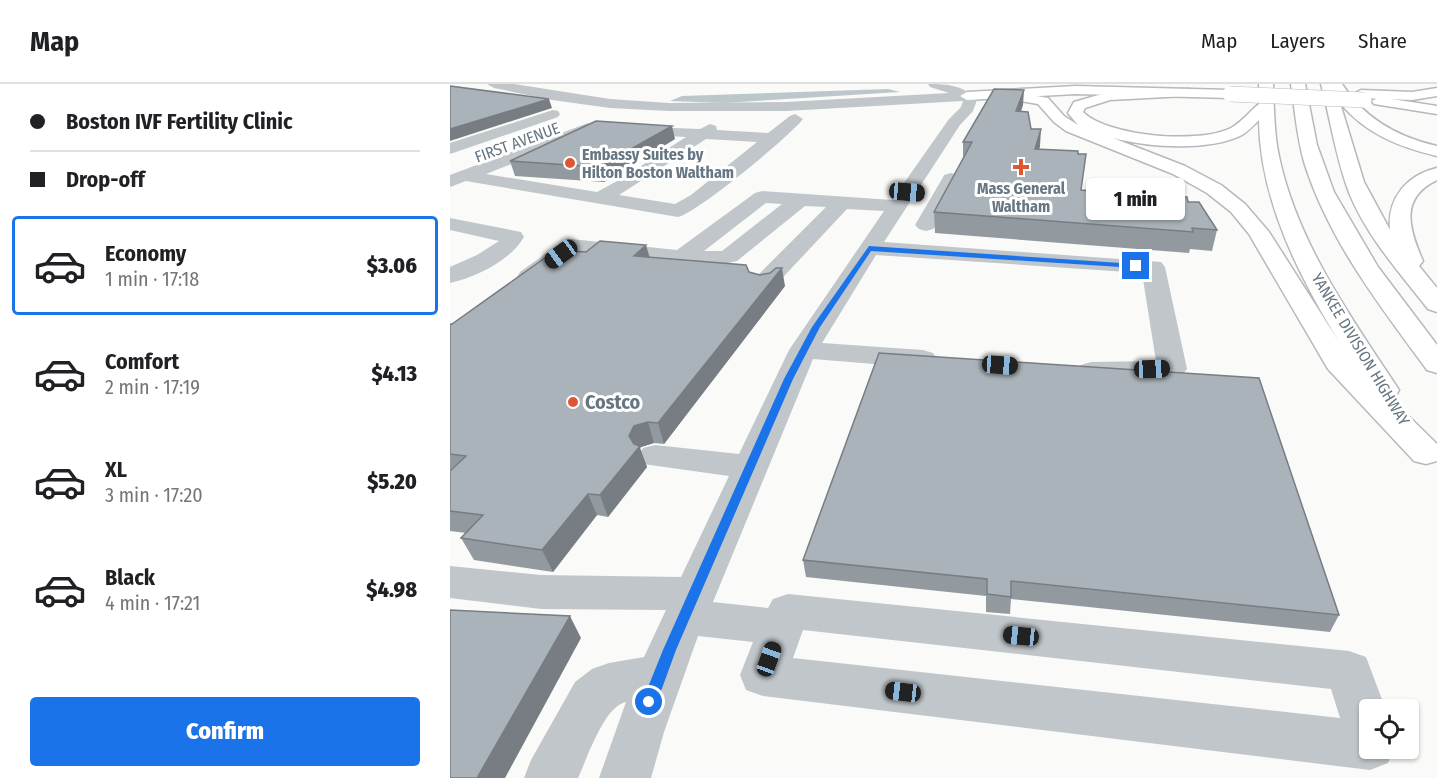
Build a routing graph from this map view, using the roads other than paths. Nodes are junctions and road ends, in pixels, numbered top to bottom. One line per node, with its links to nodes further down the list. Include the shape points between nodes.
1 (494, 84): 25 (street, via 555,97)
2 (533, 84): 8 (street)
3 (935, 84): 14 (street)
4 (1052, 84): 9 (main road)
5 (1298, 84): 53 (main road, via 1310,152 1330,201 1371,271)
6 (916, 85): 17 (street, via 930,90)
7 (1333, 87): 9 (main road); 15 (main road); 32 (main road, via 1374,127 1404,142); 47 (main road, via 1360,194 1396,256)
8 (613, 89)
9 (1230, 91): 10 (main road); 15 (main road, bridge)
10 (1185, 92): 12 (main road, via 1085,90); 13 (main road, via 1101,97 1079,105 1075,113 1082,122 1108,132 1193,140 1236,132)
11 (1437, 92): 15 (main road)
12 (1003, 94): 14 (main road); 56 (main road, via 1043,101 1072,128 1173,167 1226,198 1258,232 1338,363)
13 (1267, 95): 56 (main road, YANKEE DIVISION HIGHWAY, via 1274,177 1298,238 1345,328)
14 (967, 96): 17 (street); 26 (street, via 970,105)
15 (1362, 96): 16 (main road); 18 (main road)
16 (1437, 99)
17 (882, 101): 20 (street); 26 (street, via 941,105 952,111)
18 (1379, 101): 19 (main road); 22 (main road)
19 (1437, 104)
20 (812, 106): 21 (street); 24 (street, via 806,115)
21 (669, 108): 25 (street); 25 (street, FIRST AVENUE, via 620,109); 25 (street, FIRST AVENUE, via 653,101 671,92 638,96)
22 (1437, 110)
23 (559, 119): 25 (street, FIRST AVENUE); 28 (street, FIRST AVENUE); 31 (street)
24 (795, 119): 27 (street); 29 (street)
25 (603, 121): 27 (street); 30 (street)
26 (954, 122): 41 (street)
27 (710, 129): 29 (street); 37 (street)
28 (528, 138): 30 (street); 33 (street, FIRST AVENUE)
29 (773, 138): 40 (street)
30 (554, 141): 34 (street)
31 (450, 149): 33 (street)
32 (1437, 151)
33 (481, 154): 34 (street, FIRST AVENUE)
34 (455, 174): 37 (street)
35 (1434, 174): 47 (main road, via 1408,191 1400,211 1400,237)
36 (450, 190): 42 (street)
37 (601, 197): 40 (street)
38 (800, 200): 39 (street); 45 (street, via 729,256); 45 (street, via 762,197)
39 (842, 202): 41 (street); 48 (street)
40 (678, 211): 44 (street)
41 (890, 217): 41 (street, via 949,190 932,226); 51 (street); 54 (street, via 1153,267 1172,369)
42 (603, 218)
43 (450, 224): 46 (street, via 513,237 503,249)
44 (650, 227)
45 (682, 257): 49 (street, via 572,246)
46 (450, 276)
47 (1420, 282): 50 (main road)
48 (763, 284)
49 (515, 288)
50 (1437, 304)
51 (803, 350): 52 (street); 57 (street)
52 (945, 360)
53 (1437, 364)
54 (1064, 369)
55 (654, 456): 57 (street)
56 (1432, 461)
57 (750, 467): 59 (street)
58 (450, 582): 59 (street)
59 (689, 606): 60 (street); 61 (street)
60 (781, 627): 62 (street, via 788,611 1349,671); 63 (street, via 763,675)
61 (659, 675): 64 (street, via 609,684 592,697); 65 (street)
62 (1359, 701)
63 (1359, 745)
64 (550, 778)
65 (625, 778)

